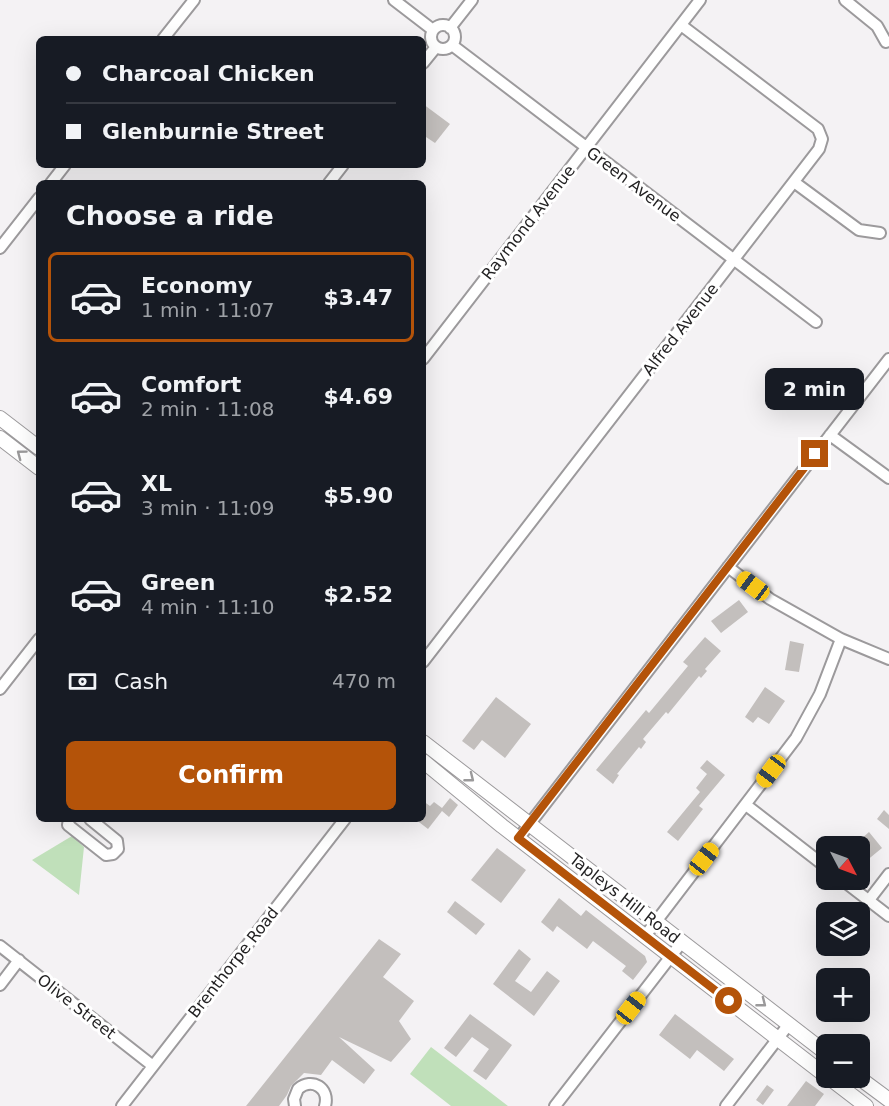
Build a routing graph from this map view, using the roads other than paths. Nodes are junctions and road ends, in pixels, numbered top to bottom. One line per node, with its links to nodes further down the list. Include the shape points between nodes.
1 (194, 0): 9 (street)
2 (394, 0): 8 (street)
3 (472, 0): 7 (street)
4 (700, 0): 6 (street, Raymond Avenue)
5 (844, 0): 10 (street, via 877,26)
6 (681, 25): 14 (street, Raymond Avenue); 19 (street, Alfred Avenue, via 818,129 822,139 819,149)
7 (450, 28): 8 (street, via 443,25); 11 (street, via 455,34)
8 (433, 30): 12 (street, via 431,37)
9 (165, 36)
10 (886, 42)
11 (452, 45): 12 (street); 14 (street, Green Avenue)
12 (436, 47): 13 (street)
13 (426, 59)
14 (586, 148): 23 (street, Green Avenue); 25 (street, Raymond Avenue)
15 (63, 168): 17 (street)
16 (342, 168): 18 (street)
17 (53, 180)
18 (332, 180)
19 (794, 182): 21 (street, via 859,230); 23 (street, Alfred Avenue)
20 (36, 202): 22 (street)
21 (880, 233)
22 (0, 248)
23 (734, 261): 24 (street, Green Avenue); 37 (street, Alfred Avenue)
24 (816, 322)
25 (426, 355)
26 (889, 359): 29 (street)
27 (0, 418): 28 (main road)
28 (14, 428): 30 (street); 31 (main road)
29 (830, 435): 33 (street); 34 (street)
30 (1, 441): 32 (main road, one-way to 30)
31 (36, 446)
32 (36, 466)
33 (889, 478)
34 (728, 567): 35 (street, via 770,599); 46 (street)
35 (841, 639): 38 (street); 42 (street, via 820,694 796,738)
36 (36, 643): 39 (street)
37 (426, 658)
38 (889, 659)
39 (0, 689)
40 (426, 744): 46 (main road, Tapleys Hill Road, one-way to 46)
41 (426, 763): 47 (main road, Tapleys Hill Road)
42 (746, 805): 48 (street); 53 (street)
43 (68, 822): 44 (street, via 106,855 113,854 117,841)
44 (94, 822)
45 (343, 822): 63 (street, Brenthorpe Road)
46 (529, 824): 47 (street); 53 (main road, Tapleys Hill Road)
47 (518, 838): 54 (main road, Tapleys Hill Road)
48 (816, 859)
49 (889, 874): 51 (street)
50 (856, 890): 51 (street)
51 (869, 900): 52 (street)
52 (889, 916)
53 (656, 922): 54 (street); 55 (main road, Tapleys Hill Road)
54 (645, 936): 57 (main road, Tapleys Hill Road)
55 (682, 942): 57 (street); 60 (main road, Tapleys Hill Road, one-way to 60)
56 (0, 946): 58 (street, Olive Street)
57 (671, 956): 61 (main road, Tapleys Hill Road); 71 (street)
58 (19, 960): 59 (street); 63 (street, Olive Street)
59 (0, 985)
60 (789, 1024): 61 (street); 62 (main road, Tapleys Hill Road)
61 (778, 1038): 64 (main road, Tapleys Hill Road); 72 (street)
62 (816, 1045)
63 (153, 1066): 68 (street, Brenthorpe Road)
64 (816, 1067)
65 (870, 1086): 67 (main road)
66 (843, 1088): 73 (main road, Tapleys Hill Road)
67 (889, 1100)
68 (122, 1106)
69 (295, 1106): 70 (street, via 298,1089 311,1083 324,1091)
70 (325, 1106)
71 (555, 1106)
72 (726, 1106)
73 (866, 1106)

